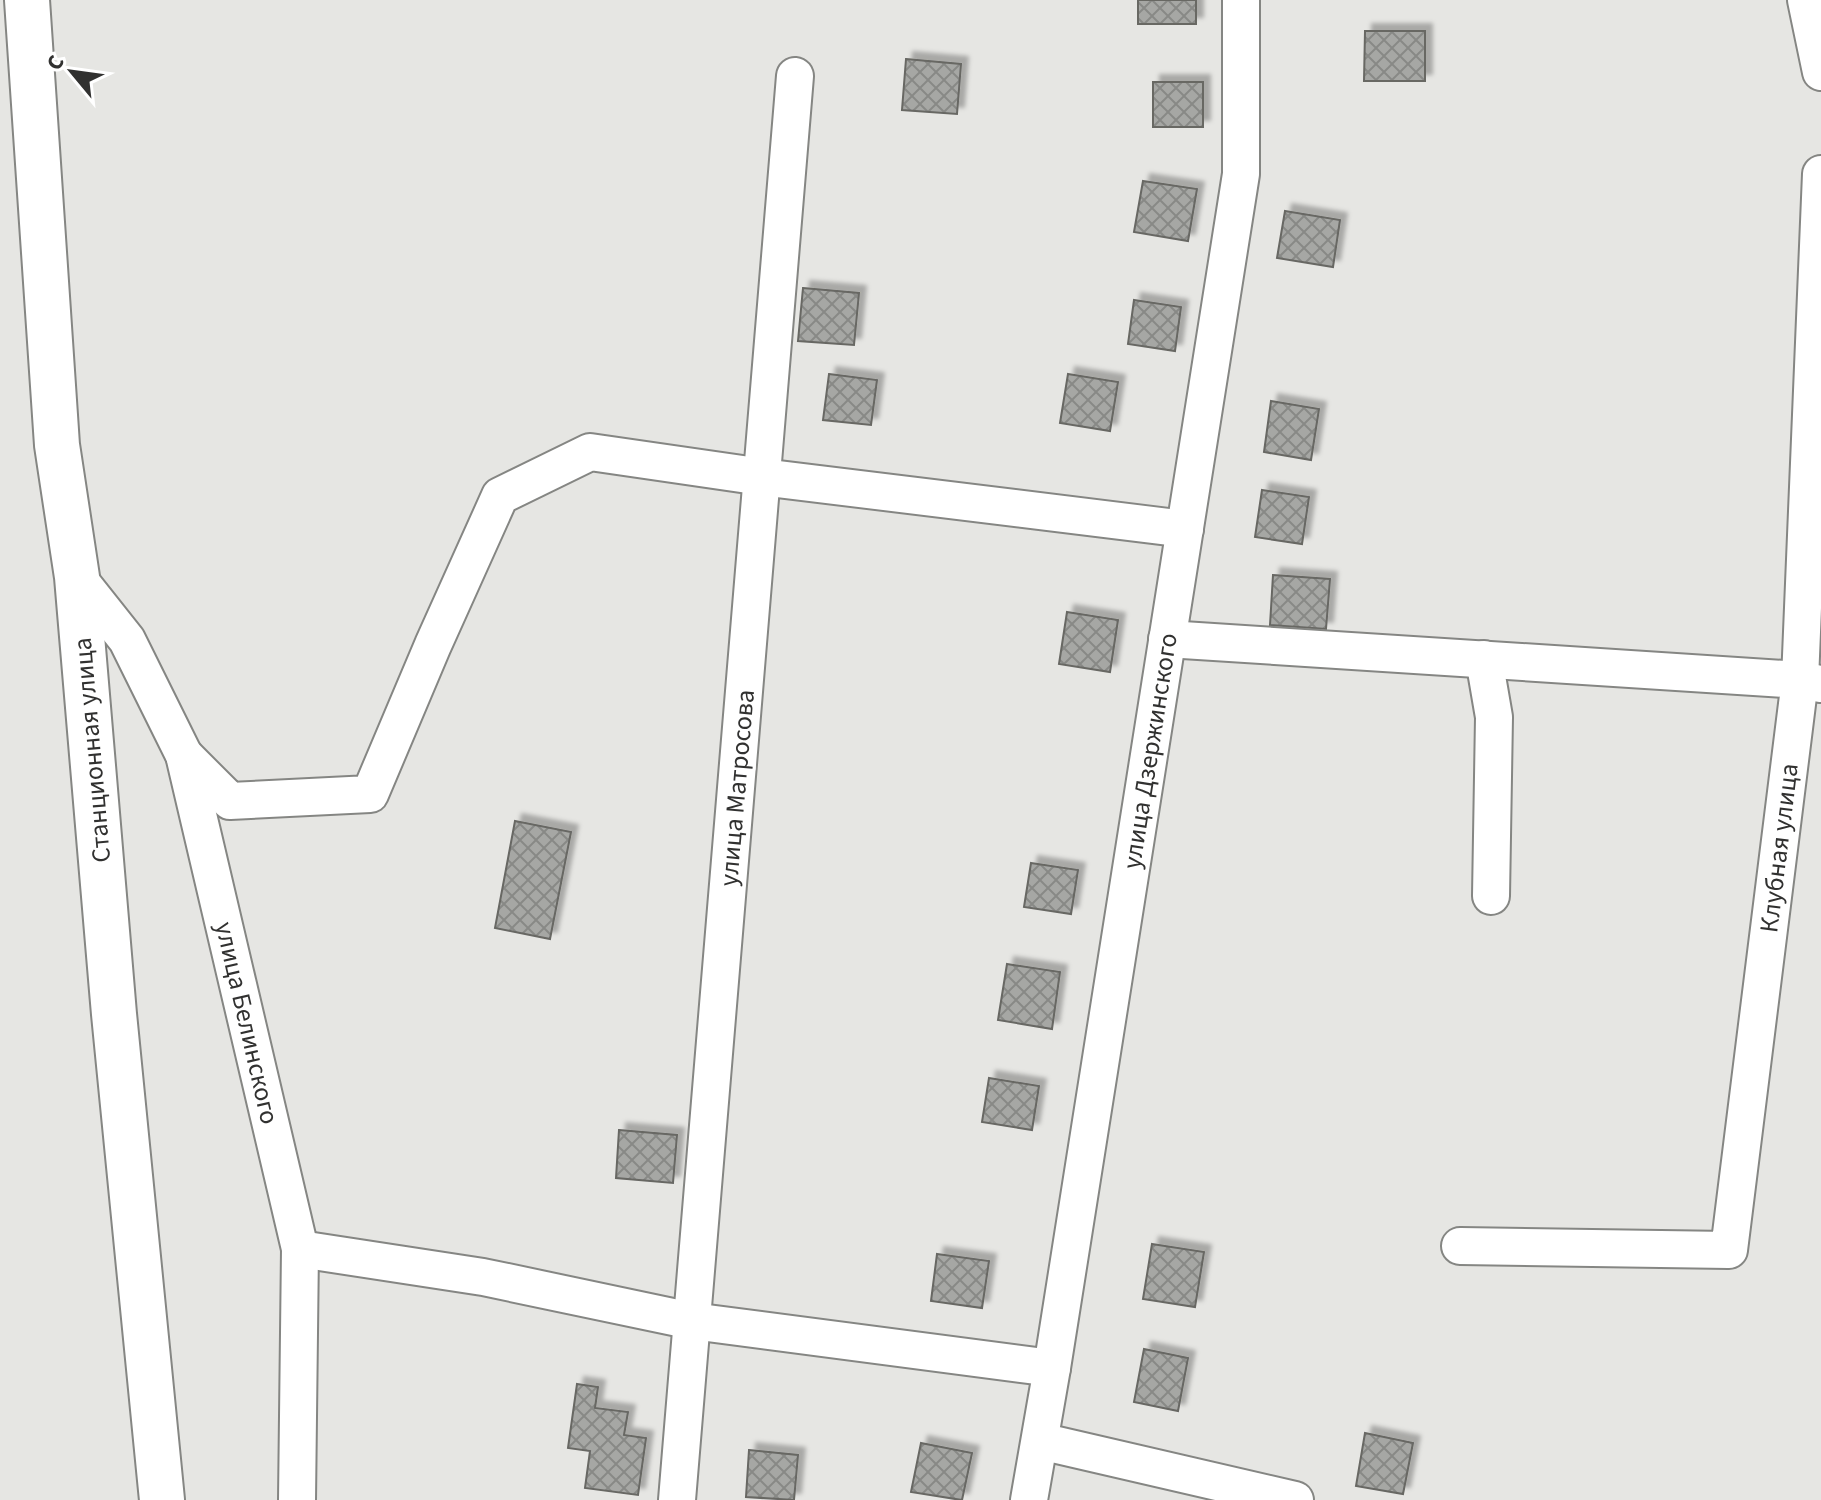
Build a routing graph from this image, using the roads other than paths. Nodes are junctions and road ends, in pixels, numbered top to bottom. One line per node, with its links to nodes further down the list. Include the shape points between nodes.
1 (27, 0): 9 (main road, Станционная улица, via 57,445)
2 (1241, 0): 8 (street, улица Дзержинского, via 1241,174)
3 (1806, 0): 4 (street)
4 (1821, 72)
5 (795, 76): 7 (street, улица Матросова)
6 (1821, 174): 12 (street, Клубная улица)
7 (762, 477): 8 (street); 13 (street, via 590,452 500,496 370,794 230,801); 17 (street, улица Матросова)
8 (1185, 529): 10 (street, улица Дзержинского)
9 (77, 577): 13 (street, улица Белинского, via 127,640); 20 (main road, Станционная улица)
10 (1167, 639): 11 (street); 18 (street, улица Дзержинского)
11 (1484, 659): 12 (street); 14 (street, via 1494,717)
12 (1811, 682): 15 (street, Клубная улица, via 1729,1250)
13 (184, 755): 16 (street, улица Белинского)
14 (1491, 896)
15 (1460, 1246)
16 (300, 1249): 17 (street, via 483,1277); 21 (street, улица Белинского)
17 (692, 1321): 18 (street); 22 (street, улица Матросова)
18 (1052, 1368): 19 (street, улица Дзержинского)
19 (1040, 1441): 23 (street, улица Дзержинского); 24 (street)
20 (162, 1500)
21 (297, 1500)
22 (677, 1500)
23 (1029, 1500)
24 (1295, 1500)

